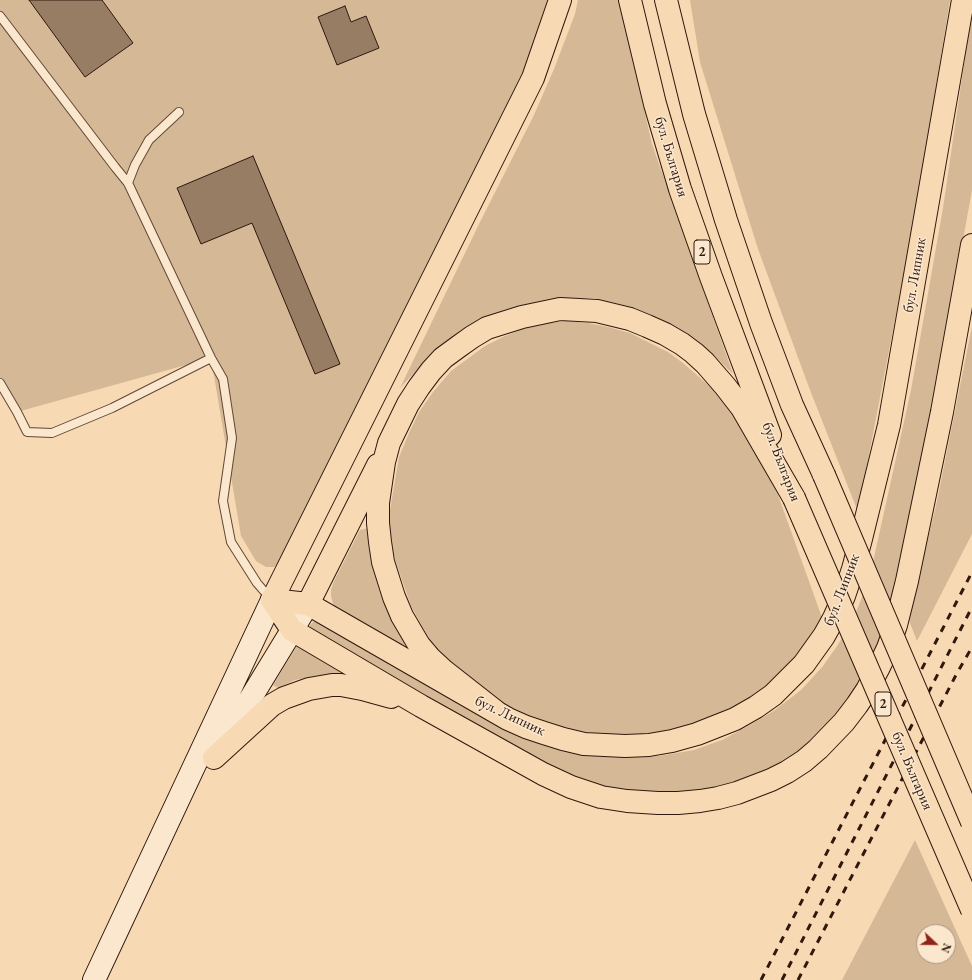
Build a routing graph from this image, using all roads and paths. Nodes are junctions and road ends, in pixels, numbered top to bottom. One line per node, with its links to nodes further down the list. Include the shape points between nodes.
1 (560, 0): 13 (main road, via 533,78)
2 (630, 0): 12 (main road, бул. България / 2, via 655,104 680,189)
3 (666, 0): 19 (main road, 2, bridge, via 694,114 726,220 766,336 792,405)
4 (963, 0): 17 (main road, бул. Липник, via 890,425 853,569 844,596 824,636 804,664 756,708 716,727 672,741 625,746 584,744 526,727)
5 (0, 16): 7 (lane)
6 (179, 112): 7 (lane, via 149,140 135,164)
7 (128, 183): 9 (lane)
8 (972, 245): 16 (main road, via 940,420 896,625 888,648 867,690 844,722 804,761 787,772 731,794 678,803 627,801 571,787)
9 (211, 358): 10 (lane, via 112,408 52,433 27,432); 13 (lane, via 223,380 232,438 223,501 231,542 257,583)
10 (0, 383)
11 (389, 443): 12 (main road, via 408,404 431,371 472,337 488,328 540,313 560,309 597,311 630,319 664,334 682,344 705,363 742,408); 14 (main road); 17 (main road, via 379,497 378,523 383,562 394,597 402,616 426,654)
12 (794, 498): 21 (main road, бул. България / 2, bridge)
13 (272, 600): 14 (main road, бул. Липник); 15 (main road); 20 (street)
14 (308, 604): 15 (street); 17 (main road, бул. Липник)
15 (292, 630): 16 (main road); 18 (street)
16 (421, 706): 18 (main road, via 351,686 332,685 309,689 272,705)
17 (495, 711)
18 (214, 758): 20 (street)
19 (972, 822)
20 (143, 874): 22 (street)
21 (972, 910)
22 (94, 980)

